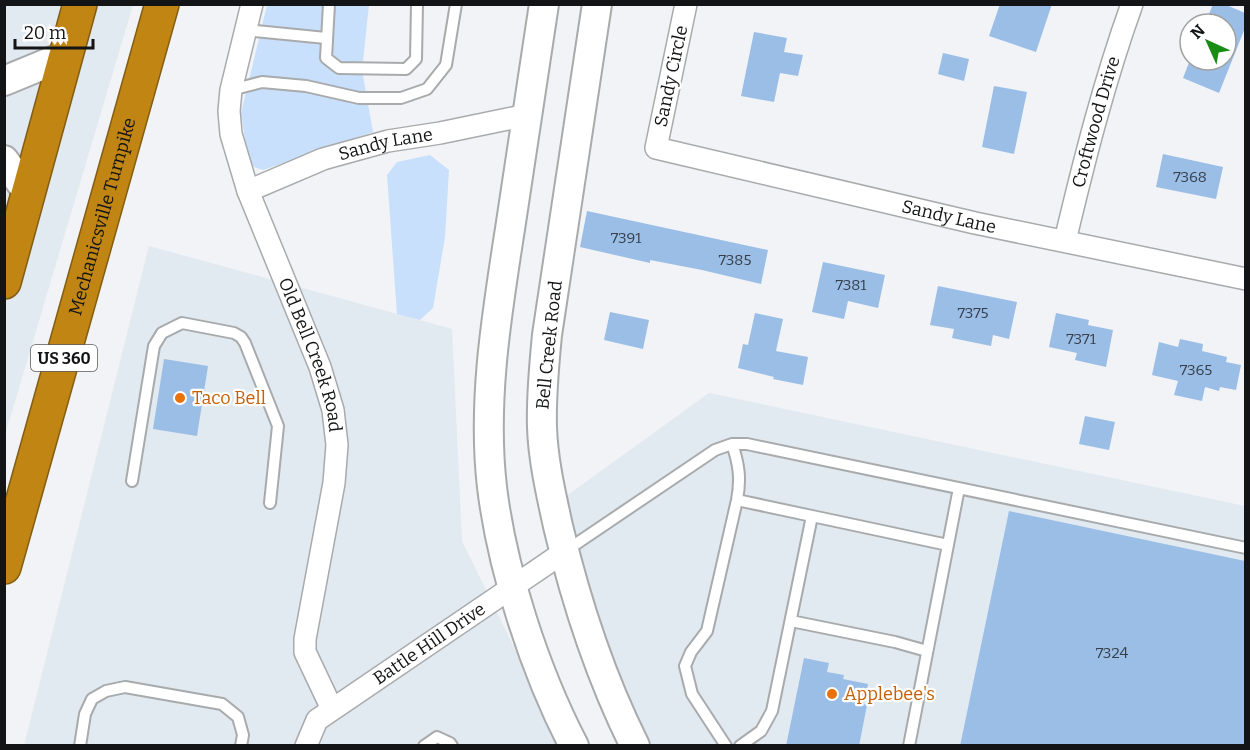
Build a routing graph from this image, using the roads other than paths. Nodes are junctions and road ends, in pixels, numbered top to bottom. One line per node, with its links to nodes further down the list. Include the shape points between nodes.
1 (80, 4): 13 (highway)
2 (162, 4): 32 (highway, Mechanicsville Turnpike / US 360)
3 (252, 4): 11 (street, Old Bell Creek Road)
4 (329, 4): 12 (lane)
5 (417, 4): 12 (lane, via 416,59 406,69 339,68 326,58)
6 (456, 4): 15 (lane, via 446,65 428,89 401,98 359,98 306,86 262,82)
7 (544, 4): 16 (main road)
8 (597, 4): 33 (main road, Bell Creek Road, via 542,389 547,468)
9 (686, 4): 17 (street, Sandy Circle)
10 (1132, 4): 21 (street, Croftwood Drive, via 1088,140)
11 (245, 30): 12 (lane); 15 (street, Old Bell Creek Road)
12 (326, 38)
13 (67, 55): 14 (main road); 20 (highway)
14 (4, 81)
15 (231, 90): 19 (street, Old Bell Creek Road, via 231,134)
16 (527, 115): 19 (street, Sandy Lane, via 366,147 323,159); 35 (main road, via 496,322 489,440 492,487)
17 (656, 148): 21 (street, Sandy Lane)
18 (4, 160): 20 (main road)
19 (248, 190): 38 (street, Old Bell Creek Road, via 320,367 333,410 337,445 334,483 305,639 305,652)
20 (29, 194): 23 (highway)
21 (1065, 241): 22 (street, Sandy Lane)
22 (1245, 279)
23 (4, 282)
24 (732, 444): 26 (lane); 27 (lane, via 739,464); 33 (lane, via 715,450)
25 (132, 481): 28 (lane, via 154,346 162,333 182,323 234,333 245,343 278,426)
26 (959, 488): 30 (lane); 31 (lane)
27 (737, 500): 29 (lane); 46 (lane, via 707,631 685,666 692,694)
28 (270, 503)
29 (812, 516): 30 (lane); 36 (lane)
30 (948, 545): 37 (lane)
31 (1245, 548)
32 (9, 552): 34 (highway, Mechanicsville Turnpike)
33 (564, 552): 35 (street, Battle Hill Drive); 45 (main road, Bell Creek Road, via 603,677)
34 (4, 574)
35 (514, 588): 38 (street, Battle Hill Drive); 44 (main road, via 533,652)
36 (791, 621): 37 (lane); 47 (lane, via 772,711 761,731)
37 (927, 651): 48 (lane)
38 (332, 709): 41 (street, Battle Hill Drive, via 317,720)
39 (80, 746): 40 (lane, via 85,714 92,699 125,687 222,704 238,717 243,735)
40 (241, 746)
41 (306, 746)
42 (424, 746): 43 (lane, via 437,737)
43 (452, 746)
44 (574, 746)
45 (635, 746)
46 (726, 746)
47 (740, 746)
48 (909, 746)

